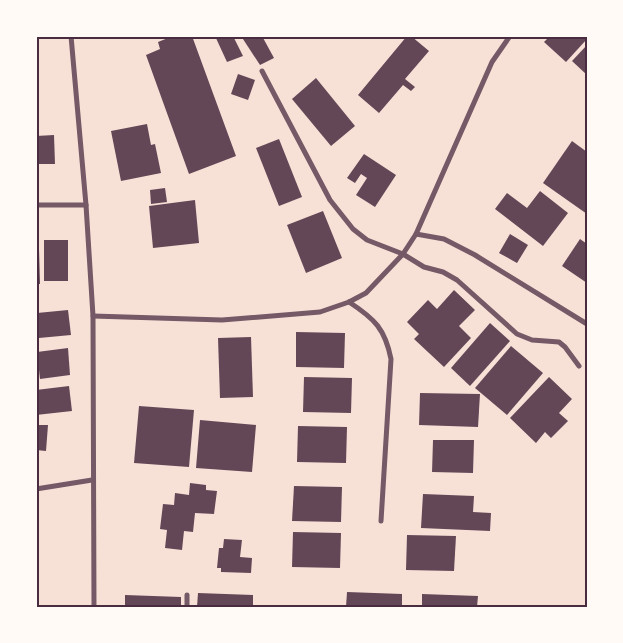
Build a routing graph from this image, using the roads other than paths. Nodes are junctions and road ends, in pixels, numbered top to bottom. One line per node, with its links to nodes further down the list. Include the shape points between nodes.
1 (70, 36): 4 (street)
2 (510, 36): 6 (street, via 492,62)
3 (262, 71): 7 (street, via 330,200 353,229 367,240)
4 (86, 205): 5 (street); 9 (street)
5 (36, 206)
6 (416, 234): 7 (street); 10 (street, via 444,239 475,255)
7 (403, 254): 8 (street, via 366,293); 11 (street, via 424,268 443,272 457,280 517,334 532,340 559,342)
8 (349, 302): 9 (street, via 320,312 222,320); 14 (street, via 371,316 386,338 390,359)
9 (93, 316): 12 (street)
10 (587, 324)
11 (579, 366)
12 (92, 480): 13 (street); 16 (street)
13 (36, 489)
14 (381, 521)
15 (187, 595): 17 (street)
16 (94, 607)
17 (187, 607)

